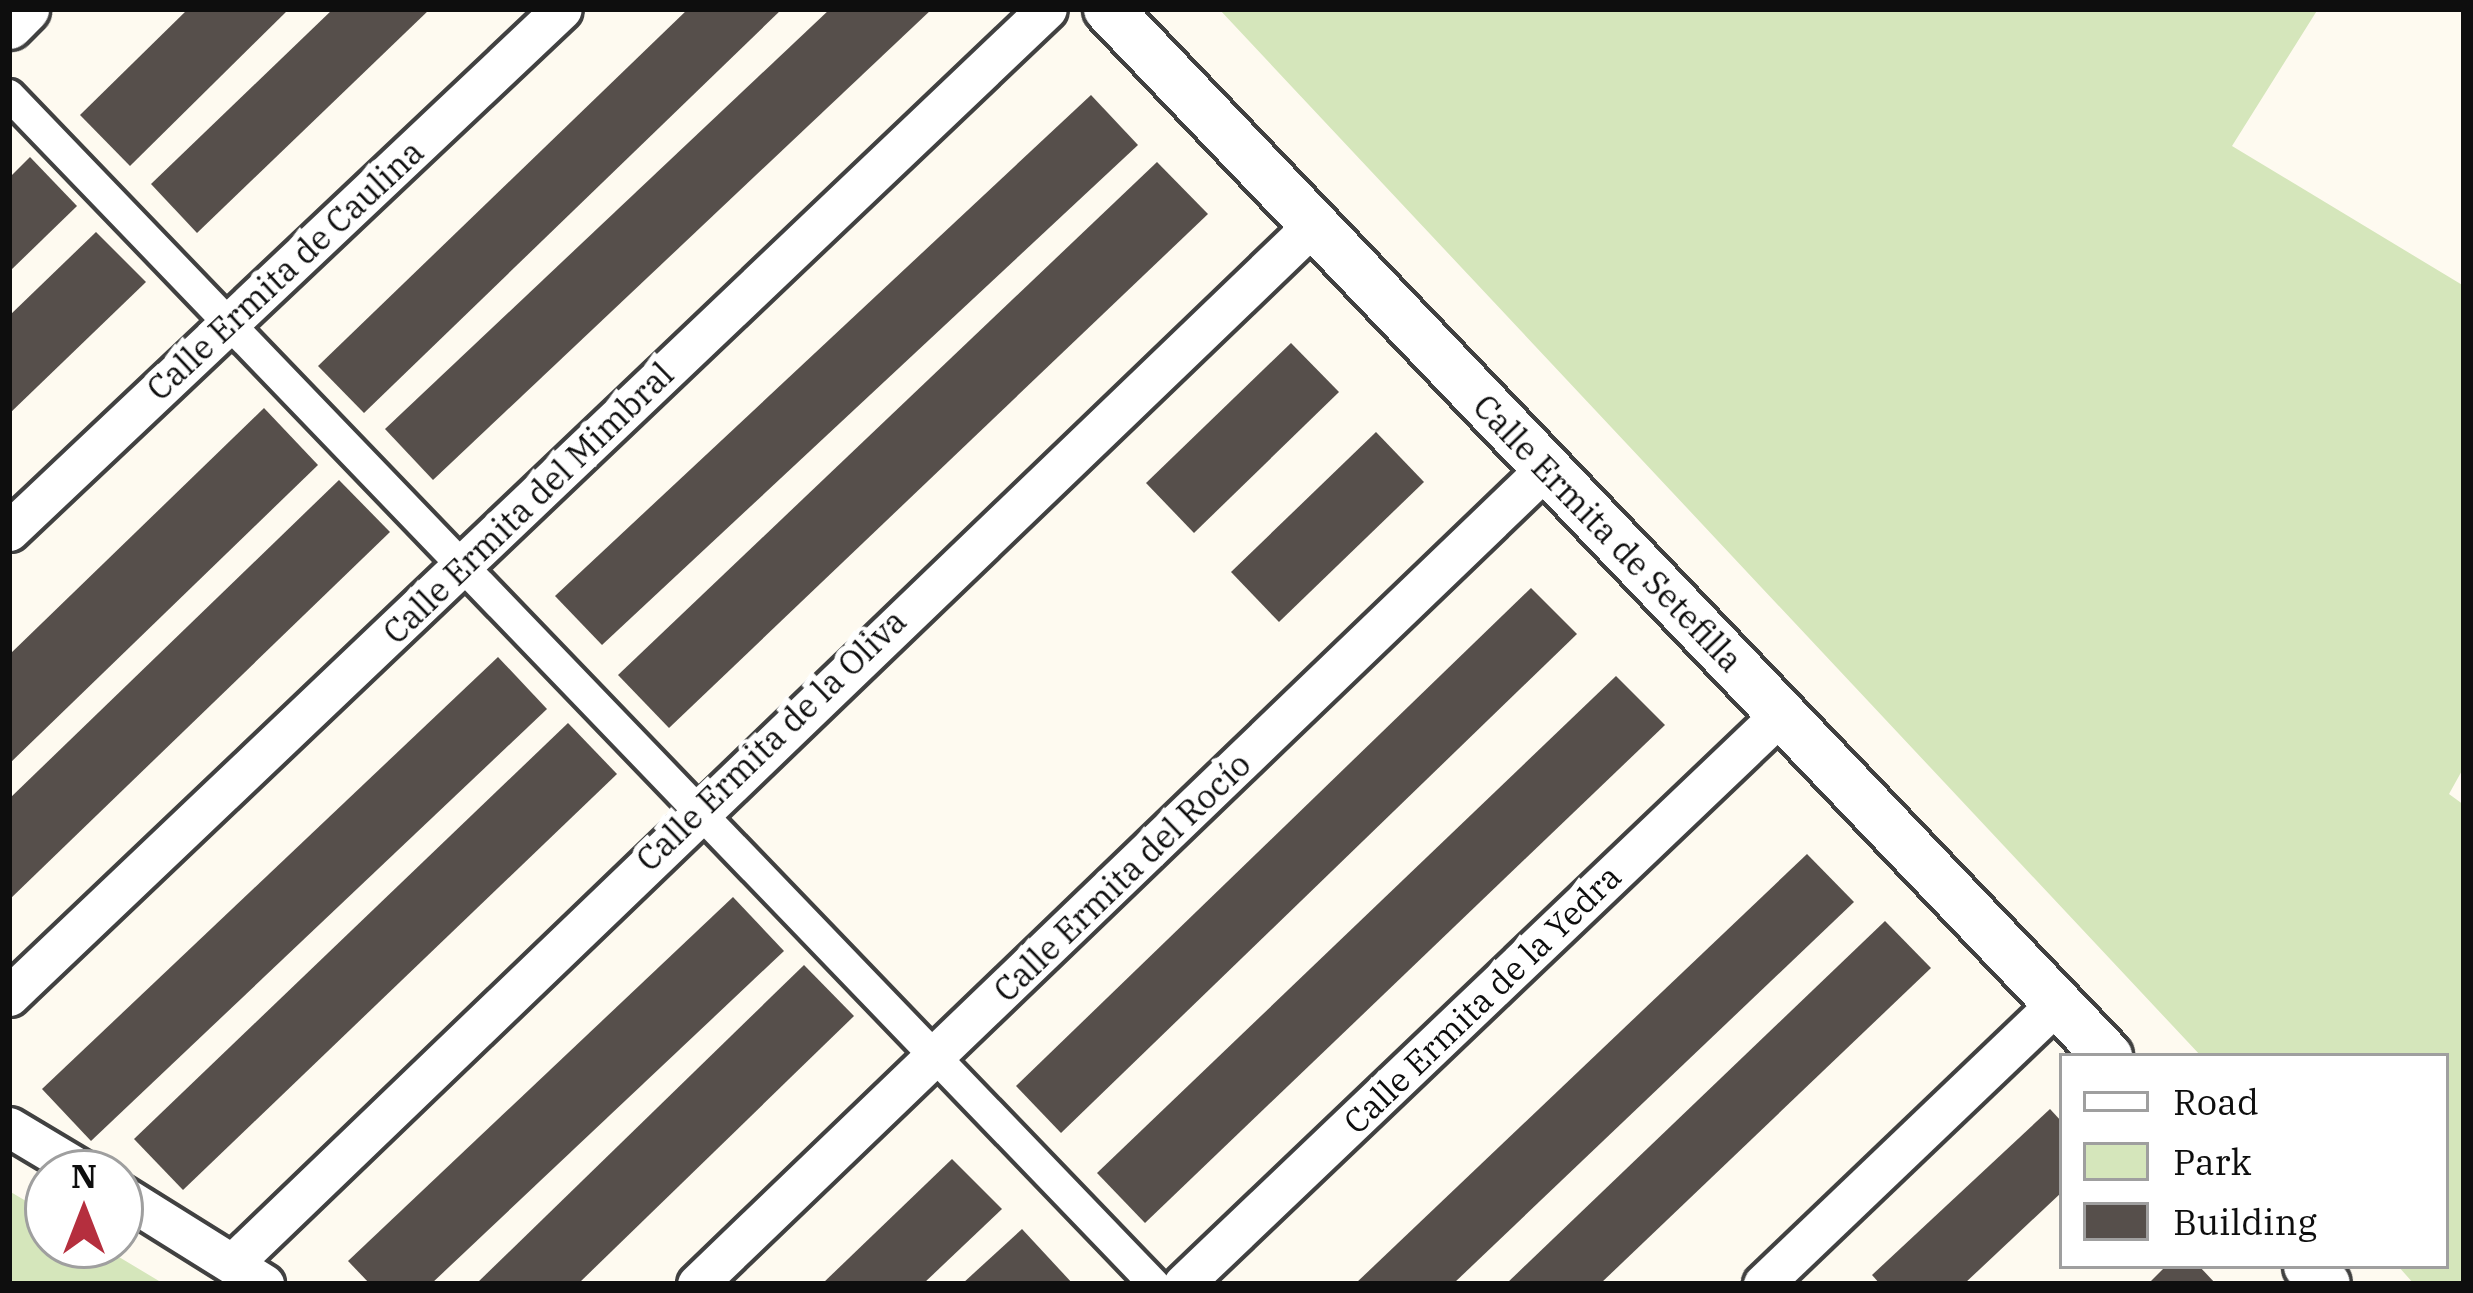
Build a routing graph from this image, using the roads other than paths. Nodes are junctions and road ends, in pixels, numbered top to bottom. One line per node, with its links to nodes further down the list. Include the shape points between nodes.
1 (25, 9): 5 (street)
2 (562, 9): 8 (street, Calle Ermita de Caulina)
3 (1047, 9): 11 (street, Calle Ermita del Mimbral)
4 (1108, 9): 7 (street, Calle Ermita de Setefilla)
5 (9, 25)
6 (9, 95): 8 (street)
7 (1314, 224): 9 (street, Calle Ermita de Setefilla); 13 (street, Calle Ermita de la Oliva)
8 (233, 320): 10 (street, Calle Ermita de Caulina); 11 (street)
9 (1546, 468): 12 (street, Calle Ermita de Setefilla); 17 (street, Calle Ermita del Rocío)
10 (9, 531)
11 (466, 563): 13 (street); 14 (street, Calle Ermita del Mimbral)
12 (1781, 714): 15 (street, Calle Ermita de Setefilla); 24 (street, Calle Ermita de la Yedra)
13 (699, 808): 17 (street); 21 (street, Calle Ermita de la Oliva)
14 (9, 997)
15 (2057, 1003): 16 (street, Calle Ermita de Setefilla); 25 (street)
16 (2105, 1053)
17 (937, 1056): 22 (street, Calle Ermita del Rocío); 23 (street)
18 (9, 1126): 19 (street)
19 (47, 1149)
20 (144, 1209): 21 (street)
21 (249, 1273)
22 (697, 1284)
23 (1154, 1284)
24 (1183, 1284)
25 (1762, 1284)

